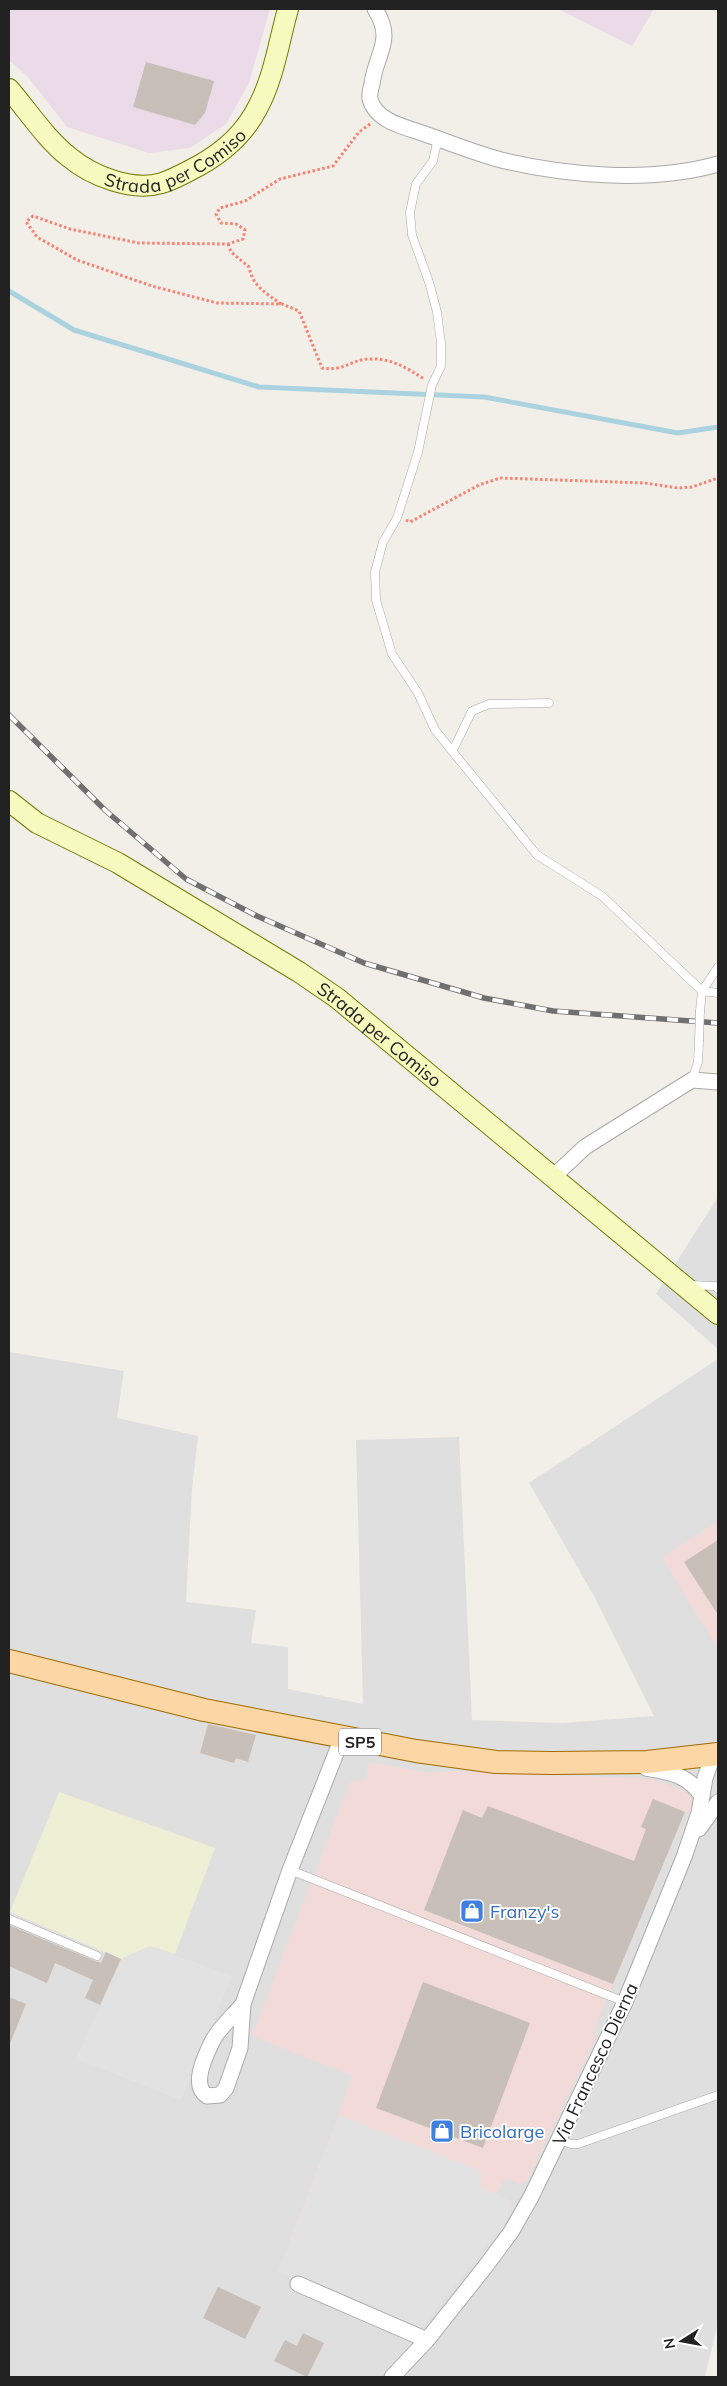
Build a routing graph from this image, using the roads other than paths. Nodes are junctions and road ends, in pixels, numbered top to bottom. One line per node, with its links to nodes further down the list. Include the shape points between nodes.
1 (288, 9): 3 (main road, Strada per Comiso, via 268,84 258,107 238,137 207,161 160,184 121,183 88,170 57,146)
2 (375, 9): 4 (street, via 385,37 370,98 381,117)
3 (9, 89)
4 (438, 138): 5 (street, via 498,159 559,170 645,174 684,172); 7 (lane, via 433,161 416,184 410,212 412,235 437,312 441,366 432,385 418,452 397,518 383,542 375,572 376,600 392,654 418,693 435,730)
5 (718, 164)
6 (549, 703): 7 (lane, via 489,704 472,711)
7 (453, 750): 10 (lane, via 537,855 602,896)
8 (9, 801): 14 (main road, Strada per Comiso, via 36,823 118,863 337,998)
9 (718, 967): 10 (lane)
10 (702, 991): 11 (lane); 12 (lane, bridge, via 698,1062)
11 (718, 993)
12 (692, 1080): 13 (street); 14 (street, via 586,1147)
13 (718, 1082)
14 (553, 1177): 15 (main road, Strada per Comiso)
15 (683, 1284): 16 (lane, via 715,1286); 17 (main road, Strada per Comiso)
16 (718, 1289)
17 (718, 1314)
18 (9, 1662): 19 (main road, SP5, via 204,1710)
19 (342, 1738): 21 (main road, SP5, via 496,1762); 25 (street)
20 (716, 1756): 21 (main road, SP5); 22 (street, via 705,1778)
21 (608, 1762): 22 (street, via 679,1774)
22 (702, 1796): 24 (street)
23 (718, 1802): 24 (street)
24 (684, 1857): 28 (street, Via Francesco Dierna)
25 (290, 1870): 28 (lane); 29 (street)
26 (9, 1919): 27 (lane)
27 (98, 1956)
28 (625, 2002): 33 (street, Via Francesco Dierna)
29 (244, 2004): 30 (street); 31 (street)
30 (214, 2038): 31 (street); 31 (street, via 198,2081 206,2096 216,2097 224,2092)
31 (240, 2048)
32 (718, 2095): 33 (lane, via 578,2144)
33 (560, 2140): 35 (street, Via Francesco Dierna, via 511,2232)
34 (298, 2284): 35 (street)
35 (427, 2340): 36 (street, Via Francesco Dierna)
36 (392, 2377)

